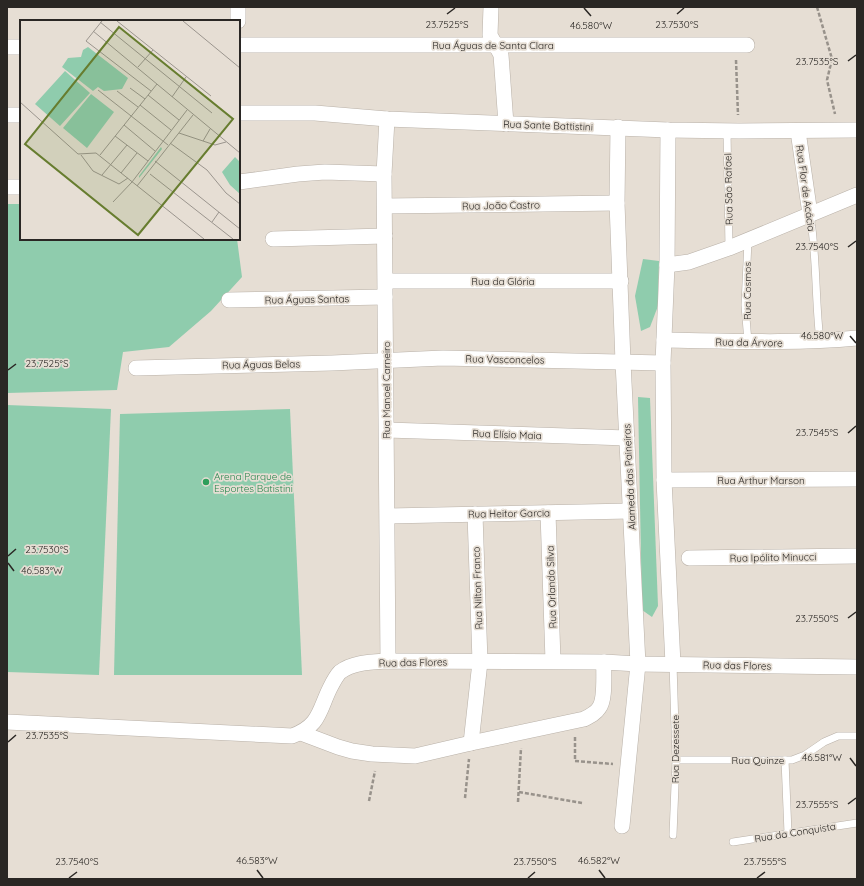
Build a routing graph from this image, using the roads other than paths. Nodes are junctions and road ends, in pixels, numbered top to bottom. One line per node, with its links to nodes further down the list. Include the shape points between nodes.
1 (238, 7): 3 (street)
2 (492, 7): 6 (street, via 490,35)
3 (238, 20)
4 (240, 45): 6 (street, Rua Águas de Santa Clara)
5 (741, 45): 6 (street, Rua Águas de Santa Clara)
6 (496, 46): 13 (street, via 501,55)
7 (7, 47): 8 (street)
8 (20, 47)
9 (240, 113): 12 (street, Rua Sante Battistini, via 316,113)
10 (7, 115): 11 (street)
11 (20, 115)
12 (387, 118): 13 (street, Rua Sante Battistini); 19 (street, Rua Manoel Carneiro)
13 (506, 124): 14 (street, Rua Sante Battistini)
14 (618, 127): 15 (street, Rua Sante Battistini); 24 (street, Alameda das Paineiras)
15 (668, 130): 17 (street, Rua Sante Battistini); 31 (street)
16 (857, 130): 18 (street, Rua Sante Battistini)
17 (733, 131): 18 (street, Rua Sante Battistini); 30 (lane, Rua São Rafael)
18 (798, 131): 26 (street, Rua Flor de Acácia)
19 (384, 174): 20 (street, via 325,172); 25 (street, Rua Manoel Carneiro)
20 (240, 182)
21 (7, 187): 22 (street)
22 (20, 187)
23 (857, 195): 26 (street)
24 (617, 203): 25 (street, Rua João Castro); 33 (street, Alameda das Paineiras)
25 (385, 206): 27 (street, Rua Manoel Carneiro)
26 (810, 214): 29 (street); 38 (lane, Rua Flor de Acácia)
27 (385, 236): 28 (street); 32 (street, Rua Manoel Carneiro)
28 (273, 239)
29 (748, 240): 30 (street); 39 (lane, Rua Cosmos, via 745,305)
30 (729, 248): 31 (street, via 689,262)
31 (667, 265): 37 (street)
32 (386, 281): 33 (street, Rua da Glória); 34 (street, Rua Manoel Carneiro)
33 (621, 281): 41 (street, Alameda das Paineiras)
34 (386, 297): 35 (street, Rua Águas Santas); 40 (street, Rua Manoel Carneiro)
35 (229, 300)
36 (857, 338): 38 (street, Rua da Árvore)
37 (664, 340): 39 (street, Rua da Árvore); 42 (street)
38 (820, 341): 39 (street, Rua da Árvore)
39 (748, 342)
40 (386, 360): 41 (street, Rua Vasconcelos, via 443,358); 43 (street, Rua Águas Belas); 44 (street, Rua Manoel Carneiro)
41 (623, 362): 42 (street, Rua Vasconcelos); 45 (street, Alameda das Paineiras)
42 (663, 363): 47 (street)
43 (136, 368)
44 (387, 430): 45 (street, Rua Elísio Maia); 51 (street, Rua Manoel Carneiro)
45 (627, 438): 48 (street, Alameda das Paineiras)
46 (857, 479): 47 (street, Rua Arthur Marson)
47 (664, 480): 59 (street)
48 (630, 511): 49 (street, Rua Heitor Garcia); 58 (street, Alameda das Paineiras)
49 (548, 513): 50 (street, Rua Heitor Garcia); 54 (street, Rua Orlando Silva)
50 (475, 514): 51 (street, Rua Heitor Garcia); 56 (street, Rua Nilton Franco)
51 (388, 516): 55 (street, Rua Manoel Carneiro)
52 (857, 556): 53 (street, Rua Ipólito Minucci)
53 (689, 558)
54 (553, 661): 56 (street, Rua das Flores); 57 (street, Rua das Flores)
55 (388, 662): 56 (street, Rua das Flores); 62 (street, Rua das Flores, via 363,663 340,673 334,680 316,720)
56 (480, 662): 64 (street, Rua Nilton Franco)
57 (604, 662): 58 (street, Rua das Flores); 64 (street, via 603,699 600,708 588,717)
58 (638, 664): 59 (street, Rua das Flores); 68 (street, Alameda das Paineiras)
59 (673, 664): 60 (street, Rua das Flores); 65 (lane, Rua Dezessete)
60 (857, 667)
61 (7, 722): 62 (street, Rua das Flores, via 282,737)
62 (301, 733): 64 (street, via 352,751 415,756)
63 (857, 736): 66 (lane, Rua Quinze, via 838,736 805,755)
64 (471, 742)
65 (676, 760): 66 (lane, Rua Quinze); 70 (lane, Rua Dezessete)
66 (785, 760): 69 (lane)
67 (857, 823): 69 (lane, Rua da Conquista)
68 (622, 826)
69 (788, 833): 71 (lane, Rua da Conquista)
70 (673, 835)
71 (733, 842)

